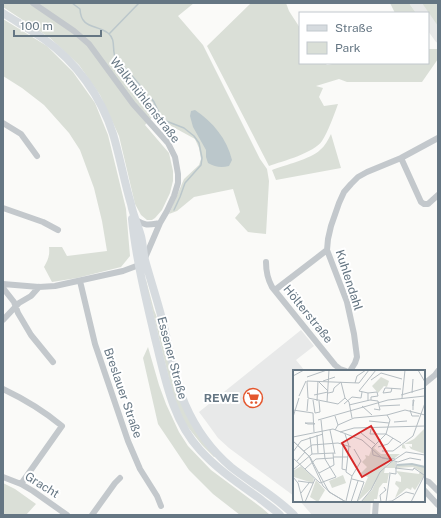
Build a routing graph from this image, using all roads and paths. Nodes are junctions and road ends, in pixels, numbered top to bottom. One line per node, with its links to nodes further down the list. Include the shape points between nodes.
1 (33, 3): 11 (street, Walkmühlenstraße, via 89,44 133,104 170,147 175,157 178,183)
2 (3, 13): 8 (main road, Essener Straße, via 60,51 87,83 113,134)
3 (3, 123): 5 (street, via 21,134)
4 (438, 138): 6 (street, Kuhlendahl)
5 (38, 156)
6 (401, 158): 7 (street, via 421,202 428,204); 13 (street, Kuhlendahl, via 358,176 344,192 331,226)
7 (438, 195)
8 (131, 206): 10 (main road, Essener Straße); 16 (main road, Essener Straße)
9 (3, 208): 12 (street, via 44,222)
10 (136, 220): 11 (street, via 148,226); 14 (main road, Essener Straße)
11 (160, 223): 14 (street, Walkmühlenstraße)
12 (58, 230)
13 (327, 250): 21 (street); 26 (street, Kuhlendahl, via 347,302 354,334 357,357)
14 (145, 258): 16 (street, Walkmühlenstraße); 42 (main road, Essener Straße, via 178,384 194,422 218,455)
15 (266, 262): 21 (street, Hölterstraße, via 268,281)
16 (139, 265): 17 (street); 41 (main road, Essener Straße, via 168,386 182,425 199,449 214,464)
17 (80, 280): 19 (street); 38 (street, Breslauer Straße, via 95,344 128,441)
18 (3, 284): 19 (street)
19 (39, 287): 22 (street)
20 (3, 288): 22 (street)
21 (275, 290): 25 (street, Hölterstraße, via 335,365)
22 (15, 307): 23 (street); 24 (street, via 31,336)
23 (3, 320)
24 (53, 362)
25 (343, 370)
26 (351, 370)
27 (438, 371): 28 (street)
28 (425, 383)
29 (3, 389): 33 (street, via 23,399 62,426)
30 (3, 477): 33 (street, Gracht)
31 (120, 478): 40 (street)
32 (425, 480): 35 (street)
33 (21, 484): 39 (street, Gracht)
34 (425, 491): 37 (street)
35 (438, 491)
36 (376, 502): 43 (street)
37 (438, 505)
38 (161, 506)
39 (67, 515)
40 (92, 515)
41 (280, 515)
42 (294, 515)
43 (375, 515)

